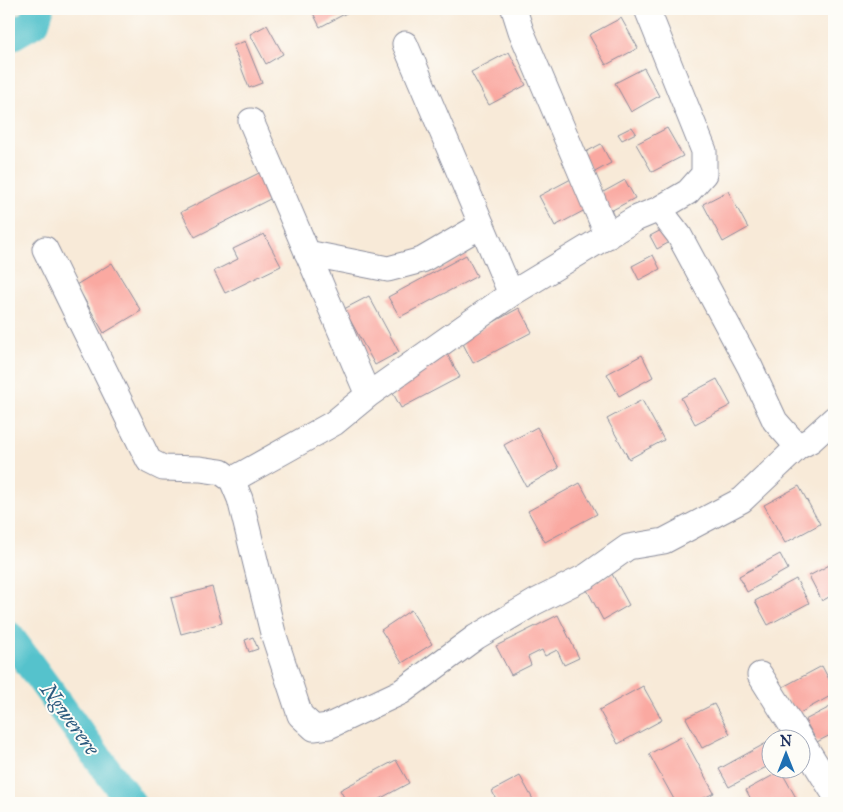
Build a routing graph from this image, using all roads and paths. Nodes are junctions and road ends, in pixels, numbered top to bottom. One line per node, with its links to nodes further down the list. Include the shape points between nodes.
1 (514, 9): 7 (street, via 520,31)
2 (647, 9): 5 (street, via 704,151 704,174 688,192)
3 (405, 44): 6 (street)
4 (251, 121): 9 (street)
5 (659, 209): 7 (street); 13 (street, via 679,235 775,420)
6 (482, 225): 9 (street, via 422,260 388,269); 10 (street)
7 (608, 236): 10 (street)
8 (45, 249): 14 (street, via 149,460 163,468 220,472)
9 (307, 253): 11 (street)
10 (511, 294): 11 (street)
11 (368, 395): 14 (street, via 334,423)
12 (834, 419): 13 (street)
13 (798, 447): 14 (street, via 742,500 664,541 628,547 587,576 476,637 401,692 329,726 314,728 300,715 272,633 240,499)
14 (232, 480)
15 (760, 676): 16 (street)
16 (834, 793)

